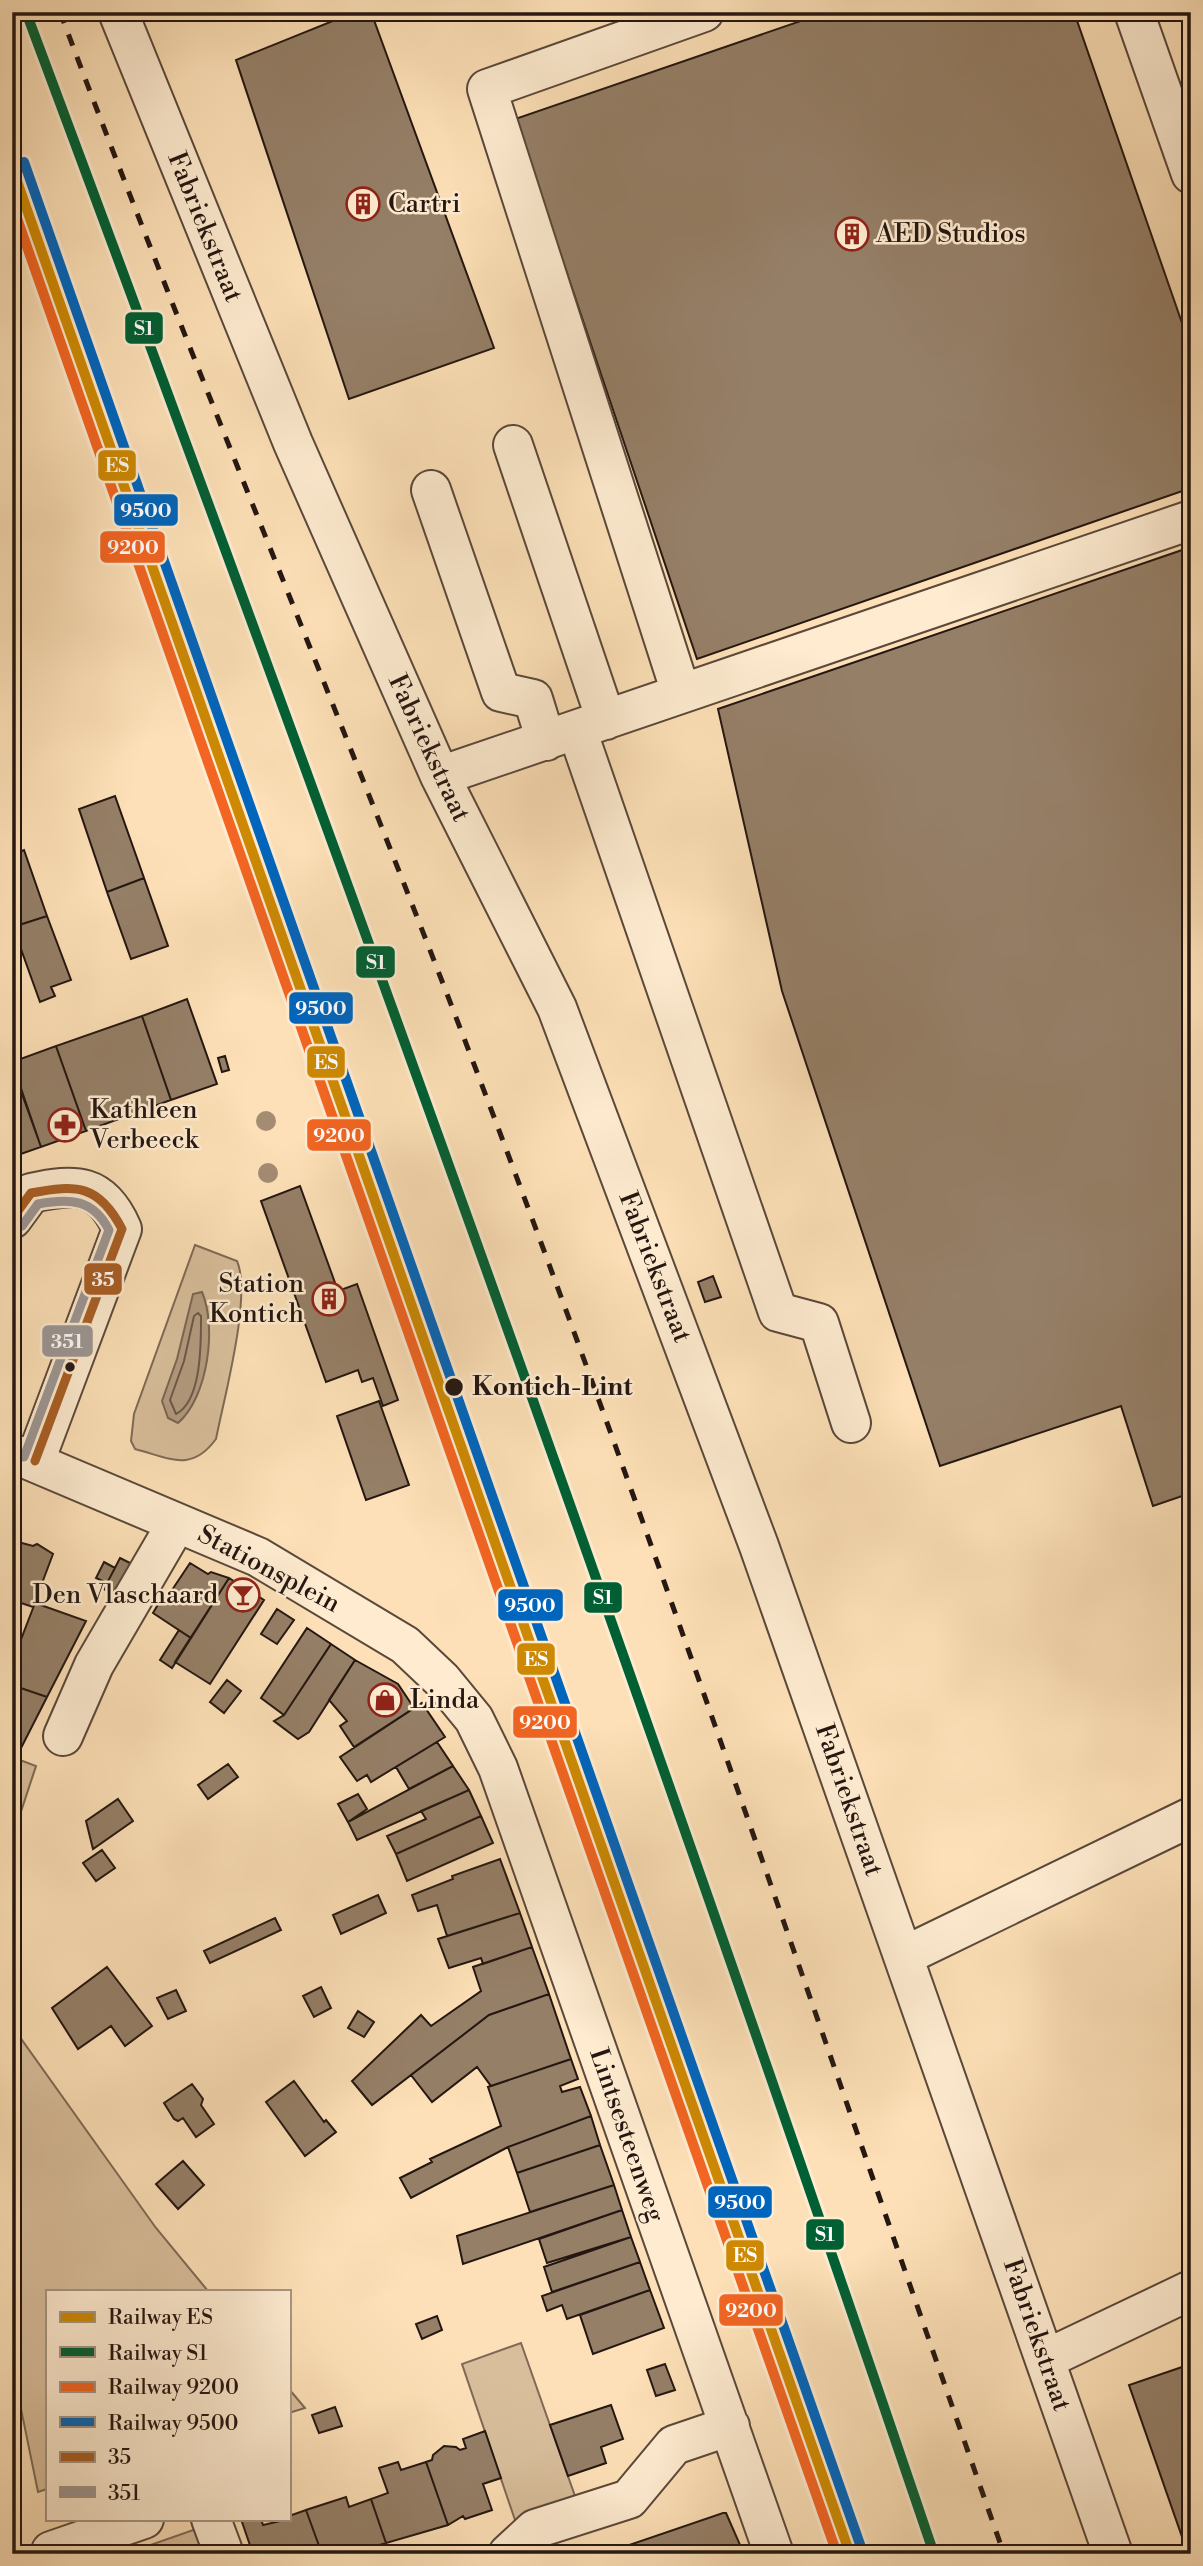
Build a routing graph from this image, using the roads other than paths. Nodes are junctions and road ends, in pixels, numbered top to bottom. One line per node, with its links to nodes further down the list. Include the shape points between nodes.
1 (118, 12): 10 (street, Fabriekstraat, via 293,443)
2 (704, 12): 8 (street, via 487,89)
3 (1134, 12): 4 (street)
4 (1191, 174)
5 (513, 445): 9 (street)
6 (431, 490): 9 (street, via 501,692 533,699)
7 (1191, 520): 8 (street)
8 (681, 694): 9 (street)
9 (576, 730): 10 (street); 12 (street, via 778,1312 819,1323)
10 (440, 776): 18 (street, Fabriekstraat, via 558,1008 759,1545)
11 (12, 1219): 13 (street, Stationsplein, via 31,1193 66,1185 98,1195 114,1211 122,1229)
12 (851, 1423)
13 (24, 1457): 15 (street, Stationsplein, via 297,1578 405,1645)
14 (168, 1538): 16 (street, Stationsplein, via 94,1665)
15 (474, 1719): 21 (street, Lintsesteenweg, via 498,1768)
16 (62, 1736)
17 (1191, 1817): 18 (street)
18 (904, 1956): 20 (street, Fabriekstraat)
19 (1191, 2290): 20 (street)
20 (1046, 2359): 28 (street, Fabriekstraat)
21 (730, 2426): 26 (street, via 674,2445 629,2499 535,2529); 27 (street, Lintsesteenweg)
22 (141, 2520): 24 (street)
23 (211, 2520): 25 (street)
24 (52, 2554)
25 (223, 2554)
26 (508, 2554)
27 (774, 2554)
28 (1112, 2554)

